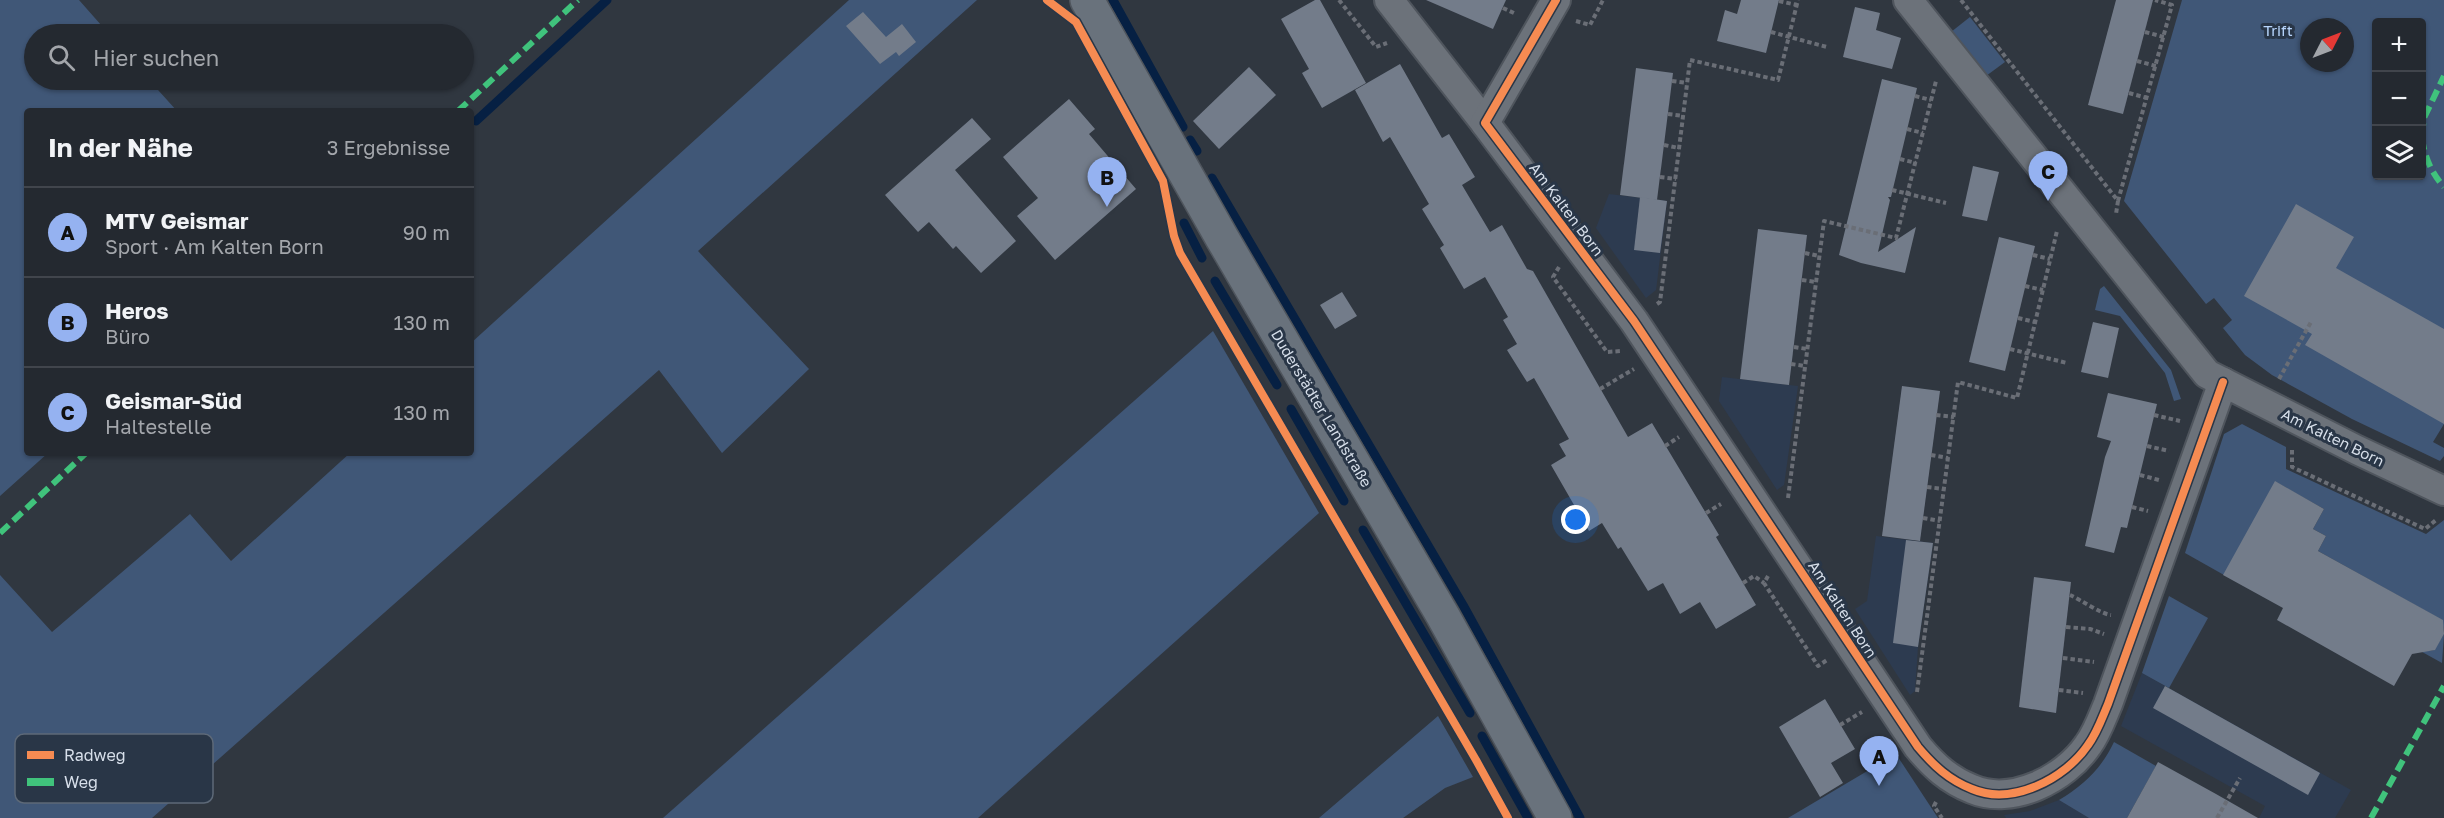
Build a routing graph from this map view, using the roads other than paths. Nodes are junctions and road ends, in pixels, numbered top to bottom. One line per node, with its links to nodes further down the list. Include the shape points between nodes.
1 (1087, 0): 8 (main road, Duderstädter Landstraße, via 1427,587)
2 (1389, 0): 5 (street, Am Kalten Born)
3 (1556, 0): 5 (street)
4 (1910, 1): 6 (street, Am Kalten Born, via 2207,374)
5 (1485, 123): 6 (street, Am Kalten Born, via 1658,355 1918,747 1935,767 1973,790 2008,793 2039,785 2068,768 2088,746 2108,704)
6 (2223, 382): 7 (street, Am Kalten Born)
7 (2444, 491)
8 (1555, 818)

